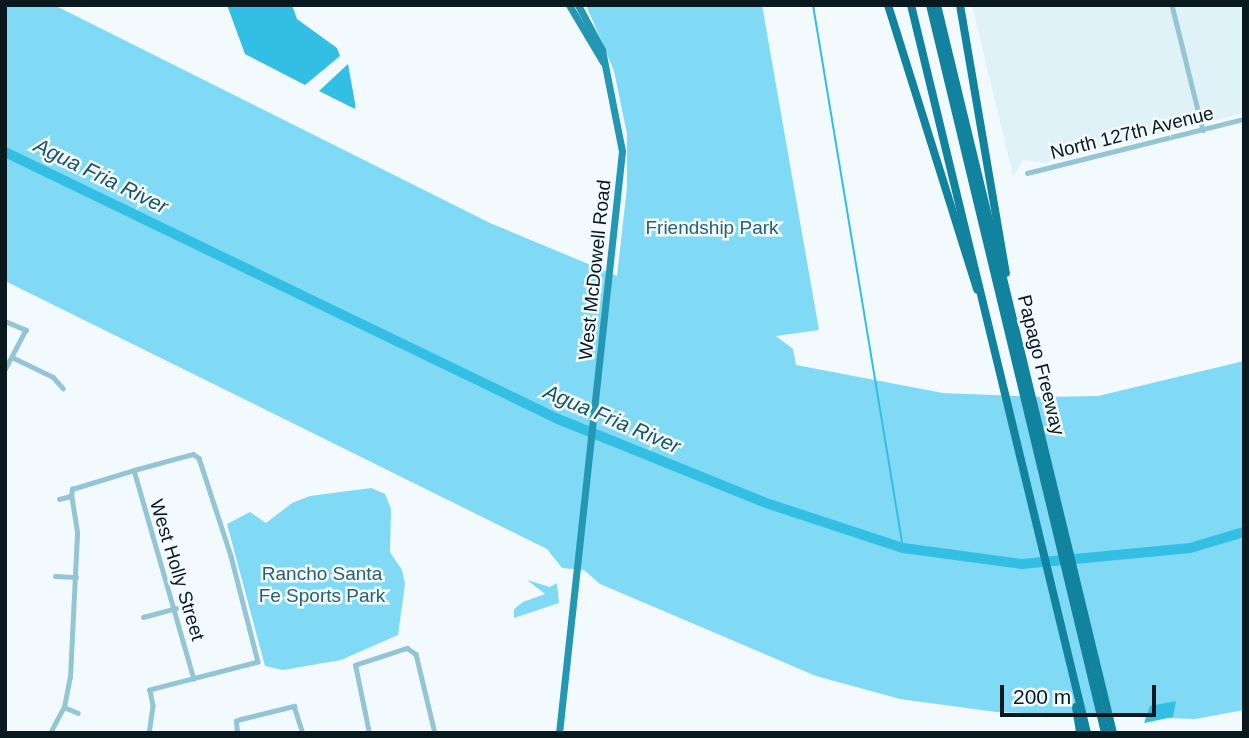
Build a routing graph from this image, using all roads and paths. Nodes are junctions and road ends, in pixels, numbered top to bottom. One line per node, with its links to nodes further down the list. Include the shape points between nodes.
1 (569, 5): 9 (main road, West McDowell Road)
2 (578, 5): 9 (main road, West McDowell Road, via 602,50)
3 (888, 5): 14 (highway, via 970,276)
4 (911, 5): 14 (highway)
5 (930, 5): 18 (highway)
6 (937, 5): 13 (highway, Papago Freeway)
7 (960, 5): 13 (highway, via 1006,259)
8 (1172, 5): 11 (street)
9 (603, 62): 37 (main road, West McDowell Road, via 615,101 622,151)
10 (1244, 120): 11 (street, North 127th Avenue)
11 (1203, 130): 12 (street, North 127th Avenue)
12 (1027, 173)
13 (1006, 287): 18 (highway, Papago Freeway)
14 (983, 300): 30 (highway)
15 (5, 321): 16 (street, via 26,330)
16 (12, 357): 17 (street); 19 (street, via 53,377)
17 (5, 370)
18 (1022, 373): 38 (highway); 39 (highway, Papago Freeway)
19 (63, 388)
20 (134, 470): 21 (street, via 72,489); 25 (street, West Holly Street); 27 (street, via 197,454 231,556 258,662)
21 (71, 496): 22 (street); 24 (street, via 77,532)
22 (59, 499)
23 (55, 576): 24 (street)
24 (76, 577): 28 (street)
25 (176, 608): 26 (street); 27 (street, West Holly Street)
26 (143, 617)
27 (194, 678): 32 (street, via 150,690)
28 (64, 707): 29 (street); 31 (street)
29 (78, 713)
30 (1085, 732)
31 (50, 733)
32 (149, 733)
33 (237, 733): 34 (street, via 236,721 294,706)
34 (303, 733)
35 (369, 733): 36 (street, via 355,665 359,660 412,649)
36 (435, 733)
37 (559, 733)
38 (1105, 733)
39 (1113, 733)

